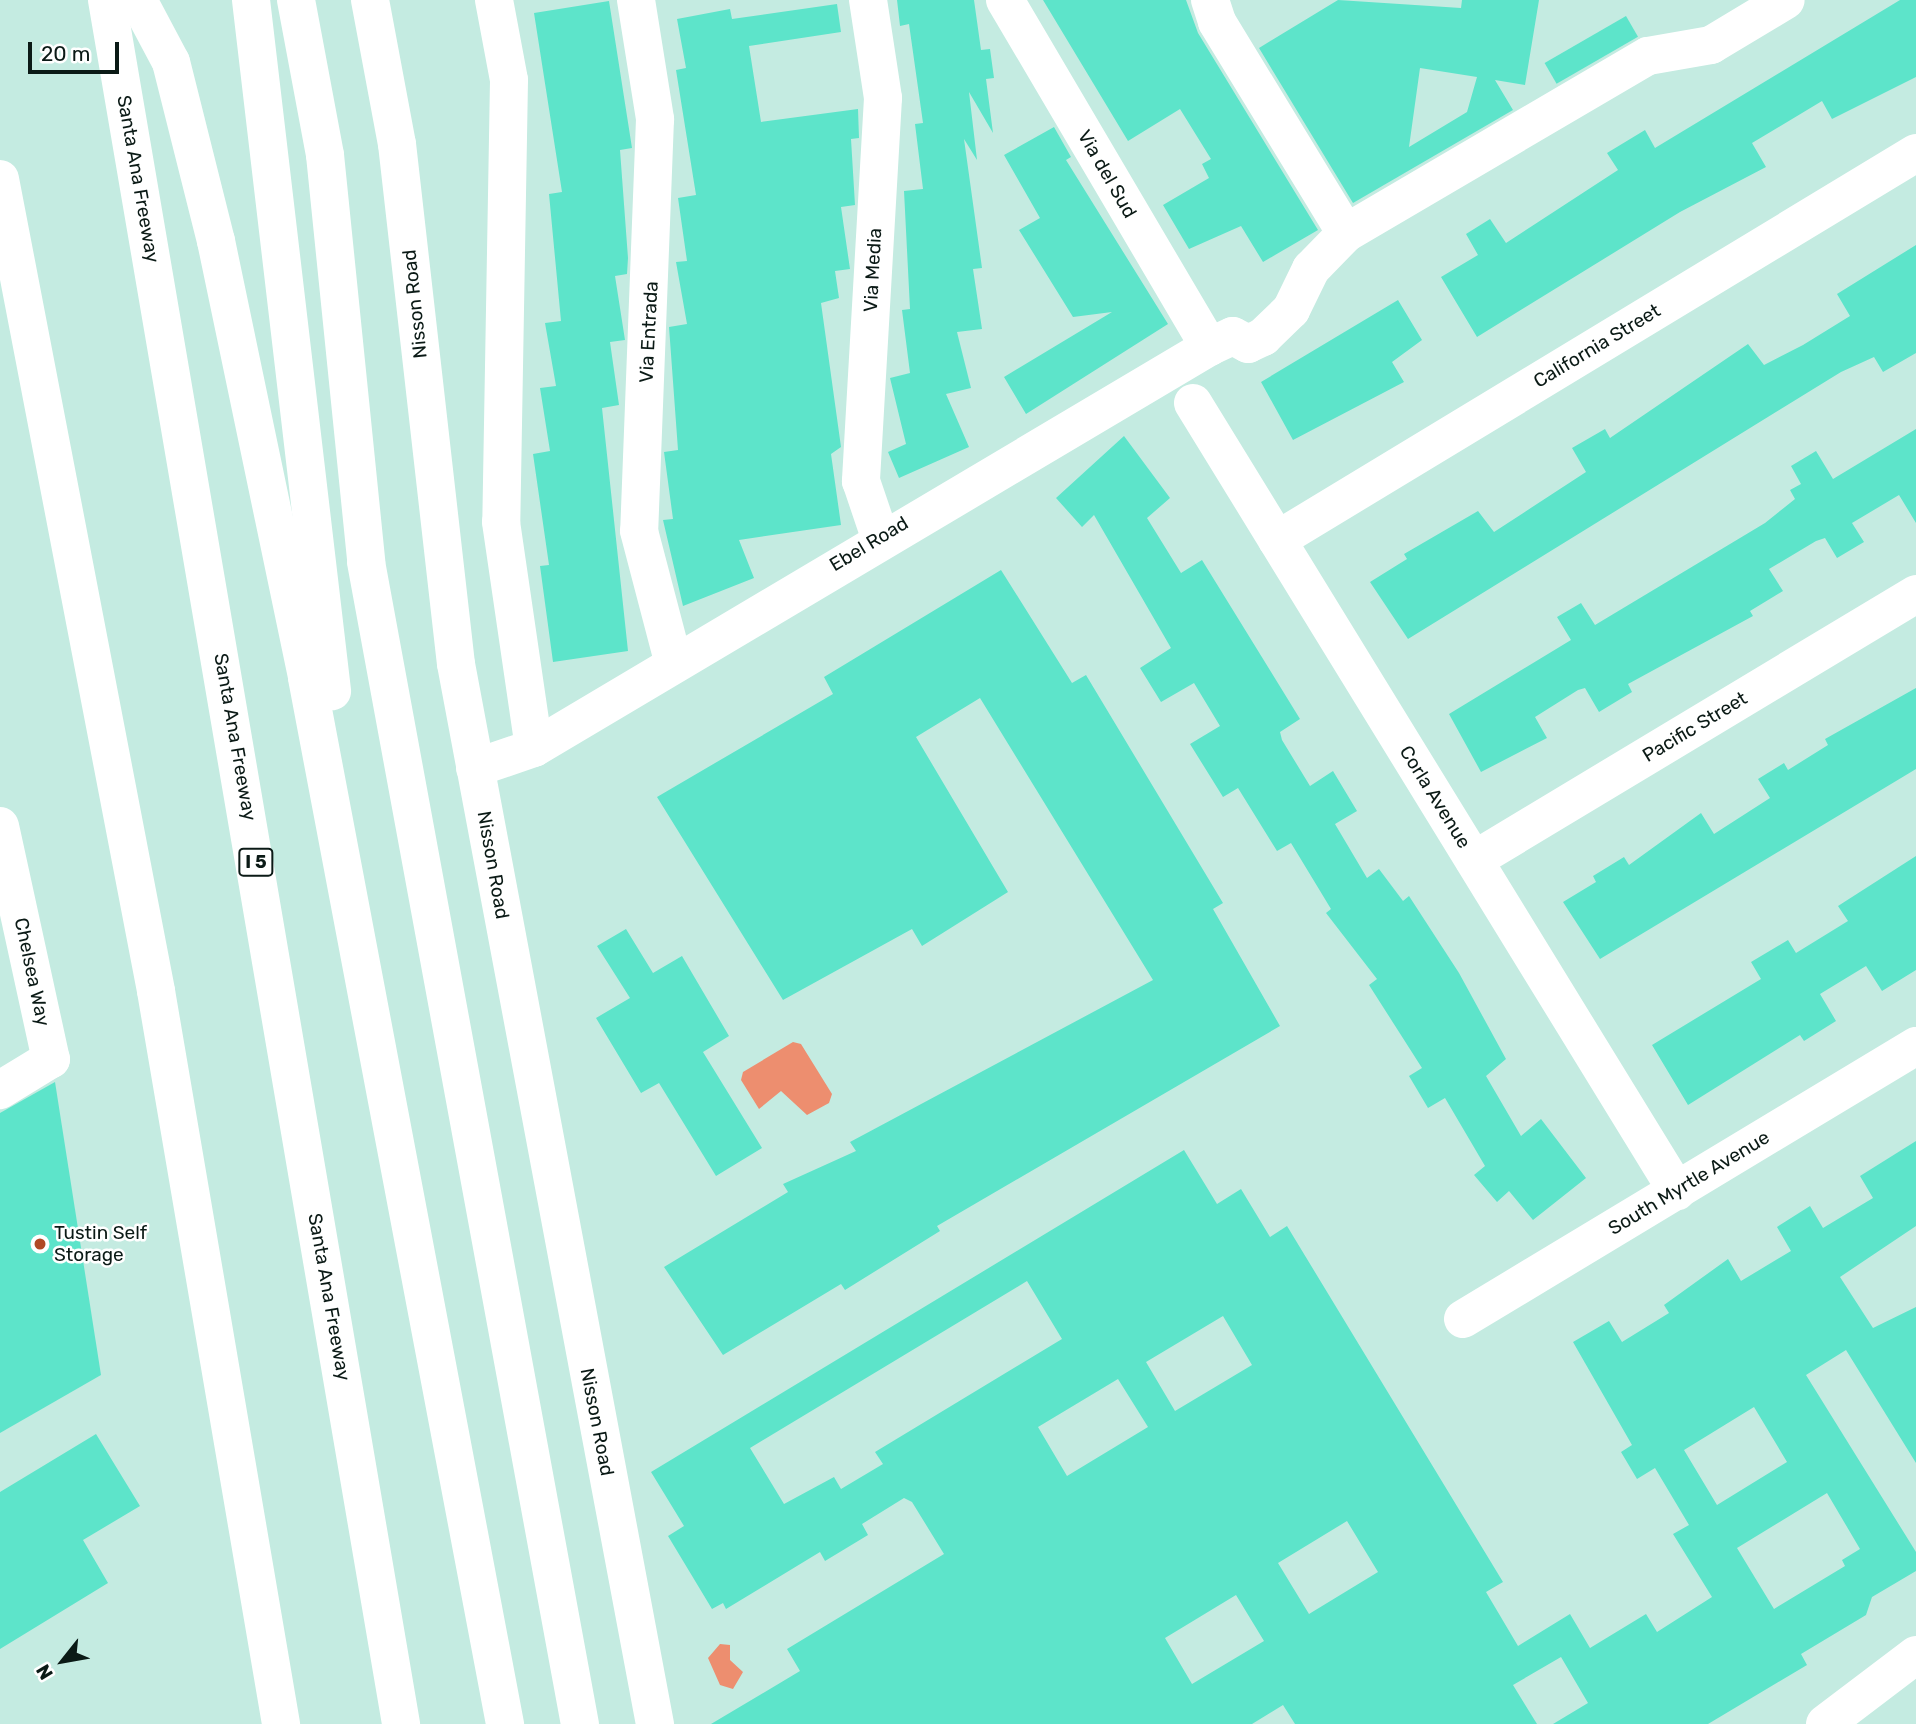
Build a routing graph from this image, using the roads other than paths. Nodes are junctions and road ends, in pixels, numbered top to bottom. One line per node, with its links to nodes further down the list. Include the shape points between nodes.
1 (107, 0): 34 (main road, Santa Ana Freeway / I 5)
2 (138, 0): 25 (main road, via 172,62 216,241)
3 (251, 0): 25 (main road, via 329,662)
4 (296, 0): 36 (main road, via 325,155 366,562)
5 (370, 0): 22 (main road, Nisson Road, via 397,144 443,573)
6 (494, 0): 21 (main road, via 509,80 501,522)
7 (636, 0): 20 (main road, Via Entrada, via 655,118 639,531)
8 (868, 0): 17 (main road, Via Media, via 883,98 861,481)
9 (1004, 0): 15 (main road, Via del Sud)
10 (1210, 0): 14 (main road, via 1217,22)
11 (1786, 0): 14 (main road, via 1711,45 1648,56)
12 (1916, 153): 18 (main road, California Street)
13 (0, 179): 33 (main road, via 156,991)
14 (1346, 233): 15 (main road, Ebel Road, via 1311,269 1291,310 1263,337 1248,344 1233,336)
15 (1209, 348): 17 (main road, Ebel Road)
16 (1193, 403): 18 (main road, Corla Avenue)
17 (880, 537): 20 (main road, Ebel Road)
18 (1277, 540): 24 (main road, Corla Avenue)
19 (1916, 594): 24 (main road, Pacific Street)
20 (673, 661): 21 (main road, Ebel Road)
21 (534, 748): 22 (main road, Ebel Road)
22 (475, 768): 37 (main road, Nisson Road)
23 (0, 827): 26 (main road, Chelsea Way)
24 (1474, 860): 29 (main road, Corla Avenue)
25 (352, 912): 35 (main road)
26 (16, 976): 28 (main road, Chelsea Way, via 51,1059)
27 (1916, 1046): 29 (main road, South Myrtle Avenue)
28 (0, 1090)
29 (1677, 1191): 30 (main road, South Myrtle Avenue)
30 (1463, 1319)
31 (1916, 1656): 32 (main road)
32 (1834, 1721)
33 (281, 1724)
34 (401, 1724)
35 (505, 1724)
36 (580, 1724)
37 (654, 1724)

